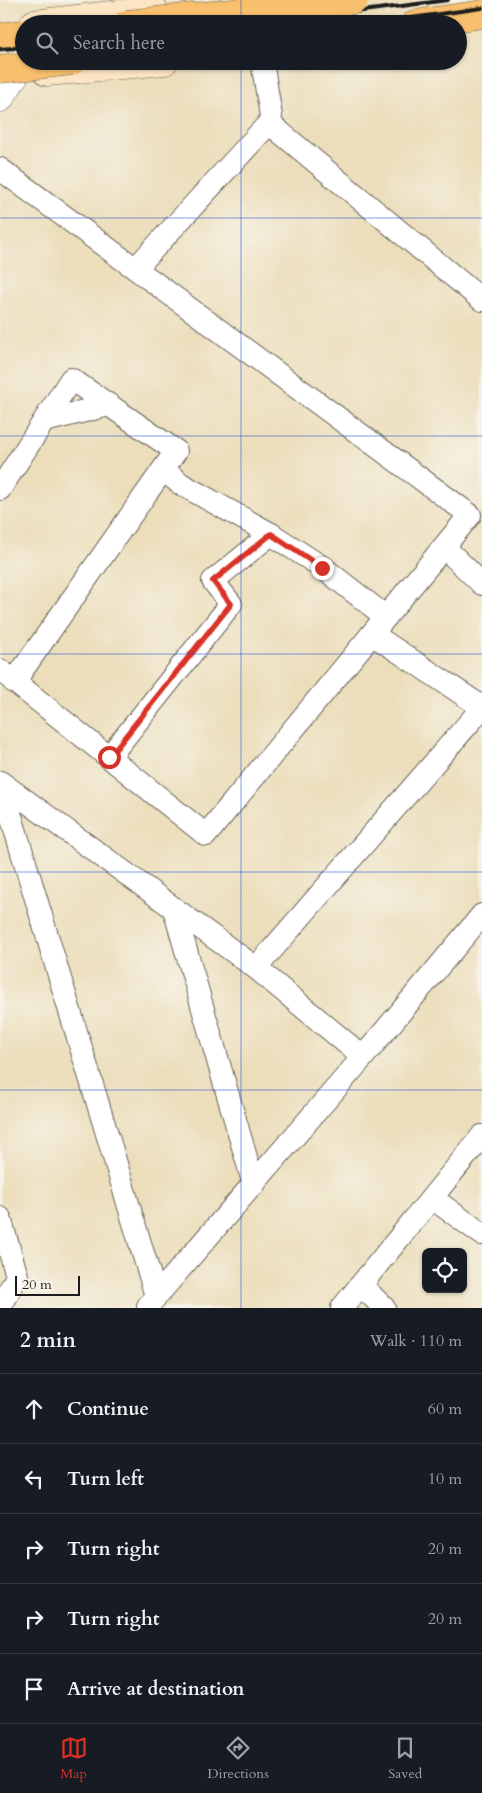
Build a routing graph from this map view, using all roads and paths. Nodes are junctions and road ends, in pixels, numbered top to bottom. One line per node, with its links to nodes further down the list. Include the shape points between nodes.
1 (246, 0): 4 (main road); 6 (street)
2 (354, 0): 5 (main road, bridge)
3 (482, 14): 7 (main road)
4 (116, 15)
5 (212, 15)
6 (250, 15)
7 (467, 16)
8 (15, 26): 10 (main road)
9 (482, 26): 11 (main road)
10 (0, 27)
11 (467, 27)
12 (15, 35): 13 (main road)
13 (0, 37)
14 (34, 70): 17 (main road, bridge)
15 (70, 70): 17 (main road)
16 (263, 70): 18 (street, via 271,116)
17 (8, 76)
18 (269, 123): 20 (street); 21 (street)
19 (0, 169): 20 (street)
20 (136, 268): 27 (street, via 470,515)
21 (482, 300)
22 (109, 405): 23 (street); 23 (street, via 71,379); 24 (street, via 176,451)
23 (44, 421): 25 (street)
24 (163, 470): 26 (street, via 181,484); 30 (street)
25 (0, 489)
26 (271, 534): 29 (street, via 322,568); 32 (street, via 213,581 231,604)
27 (444, 547): 28 (street); 29 (street)
28 (482, 584)
29 (379, 626): 31 (street); 32 (street, via 206,835)
30 (7, 676): 32 (street)
31 (482, 708): 36 (street)
32 (109, 757)
33 (1, 782): 34 (street); 44 (street)
34 (174, 909): 36 (street); 39 (street)
35 (482, 915): 37 (street)
36 (256, 968): 37 (street)
37 (363, 1057): 39 (street)
38 (482, 1136): 40 (street)
39 (254, 1184): 44 (street)
40 (432, 1198): 42 (street); 43 (street)
41 (0, 1218): 45 (street, via 17,1276)
42 (482, 1234)
43 (361, 1285): 46 (street); 47 (street)
44 (151, 1302)
45 (0, 1308)
46 (342, 1308)
47 (384, 1308)

